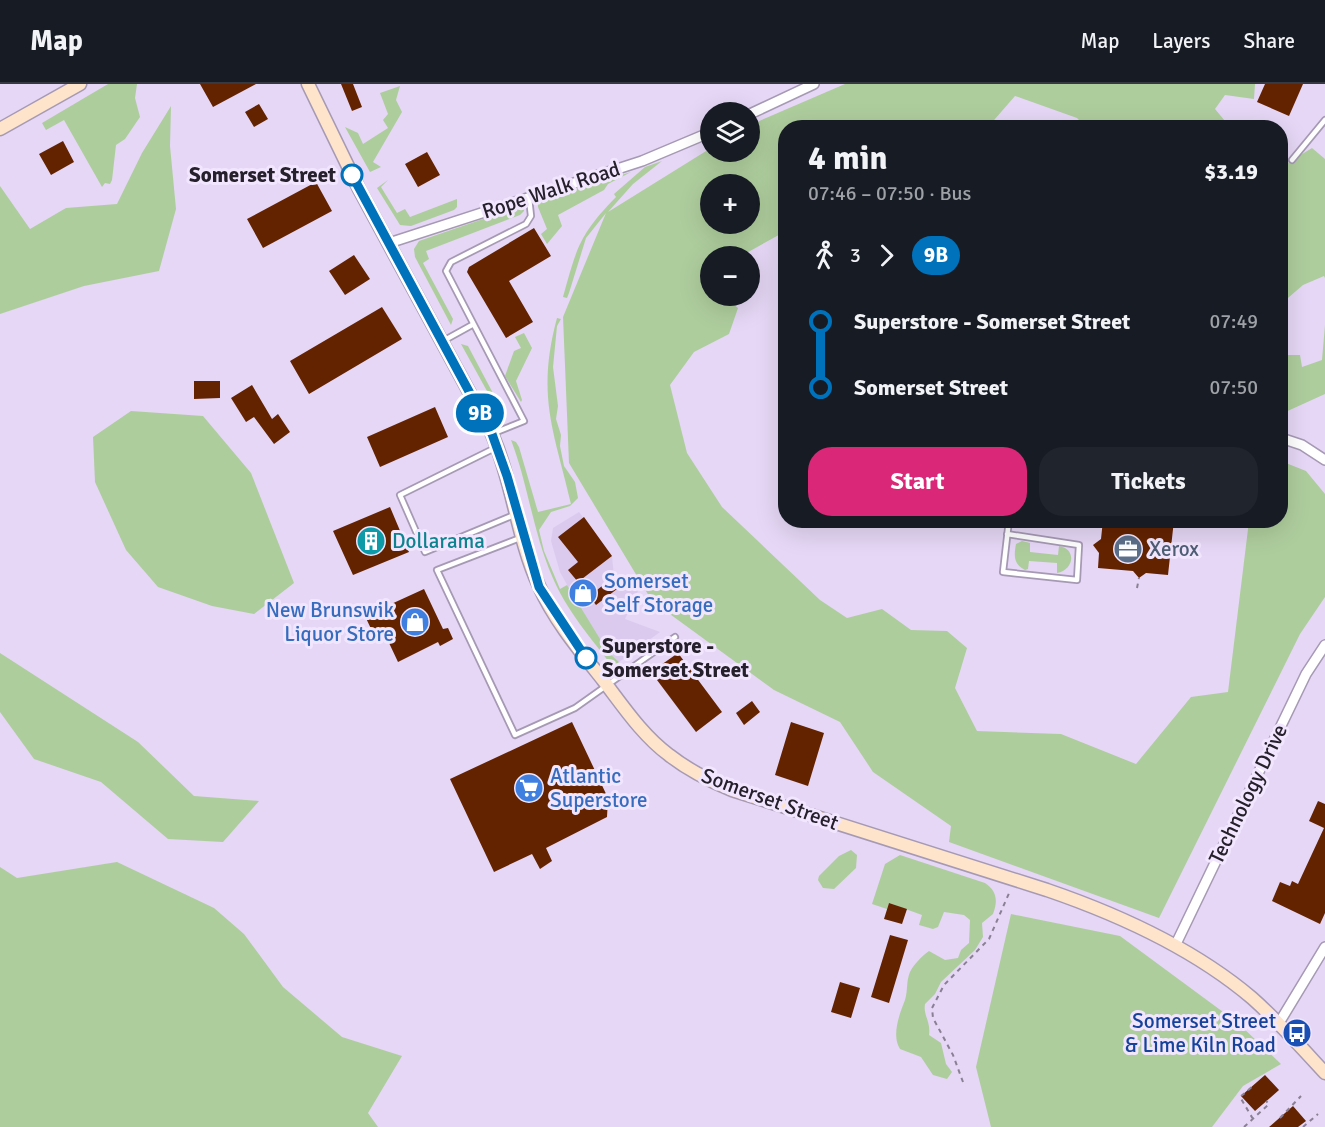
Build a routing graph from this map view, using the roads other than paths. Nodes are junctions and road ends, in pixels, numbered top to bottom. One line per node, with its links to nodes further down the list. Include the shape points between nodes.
1 (80, 84): 6 (main road)
2 (308, 84): 10 (main road, Somerset Street)
3 (814, 84): 4 (street)
4 (760, 109)
5 (1325, 120): 8 (lane)
6 (0, 129)
7 (700, 137): 9 (street, Rope Walk Road)
8 (1292, 160)
9 (530, 198): 10 (street, Rope Walk Road); 11 (lane, via 531,216 526,224 451,262 447,268 448,279)
10 (389, 243): 12 (main road, Somerset Street)
11 (472, 325): 12 (lane); 13 (lane, via 524,421)
12 (442, 342): 13 (main road, Somerset Street)
13 (492, 434): 15 (main road, Somerset Street)
14 (1288, 441): 16 (street)
15 (497, 447): 17 (main road, Somerset Street); 17 (lane, via 400,495 425,552)
16 (1323, 455)
17 (517, 514): 20 (main road, Somerset Street)
18 (1008, 528): 19 (lane)
19 (1007, 534): 19 (lane, via 1003,572 1077,580 1080,548 1076,543)
20 (523, 537): 23 (main road, Somerset Street, via 549,606); 23 (lane, via 437,570 515,735 574,708)
21 (675, 637): 23 (lane)
22 (1325, 645): 24 (street, Technology Drive, via 1303,680)
23 (607, 685): 24 (main road, Somerset Street, via 665,753 712,781 1082,902)
24 (1175, 946): 26 (main road, Somerset Street, via 1221,974)
25 (1325, 947): 26 (street)
26 (1280, 1023): 27 (main road, Somerset Street)
27 (1325, 1073)

